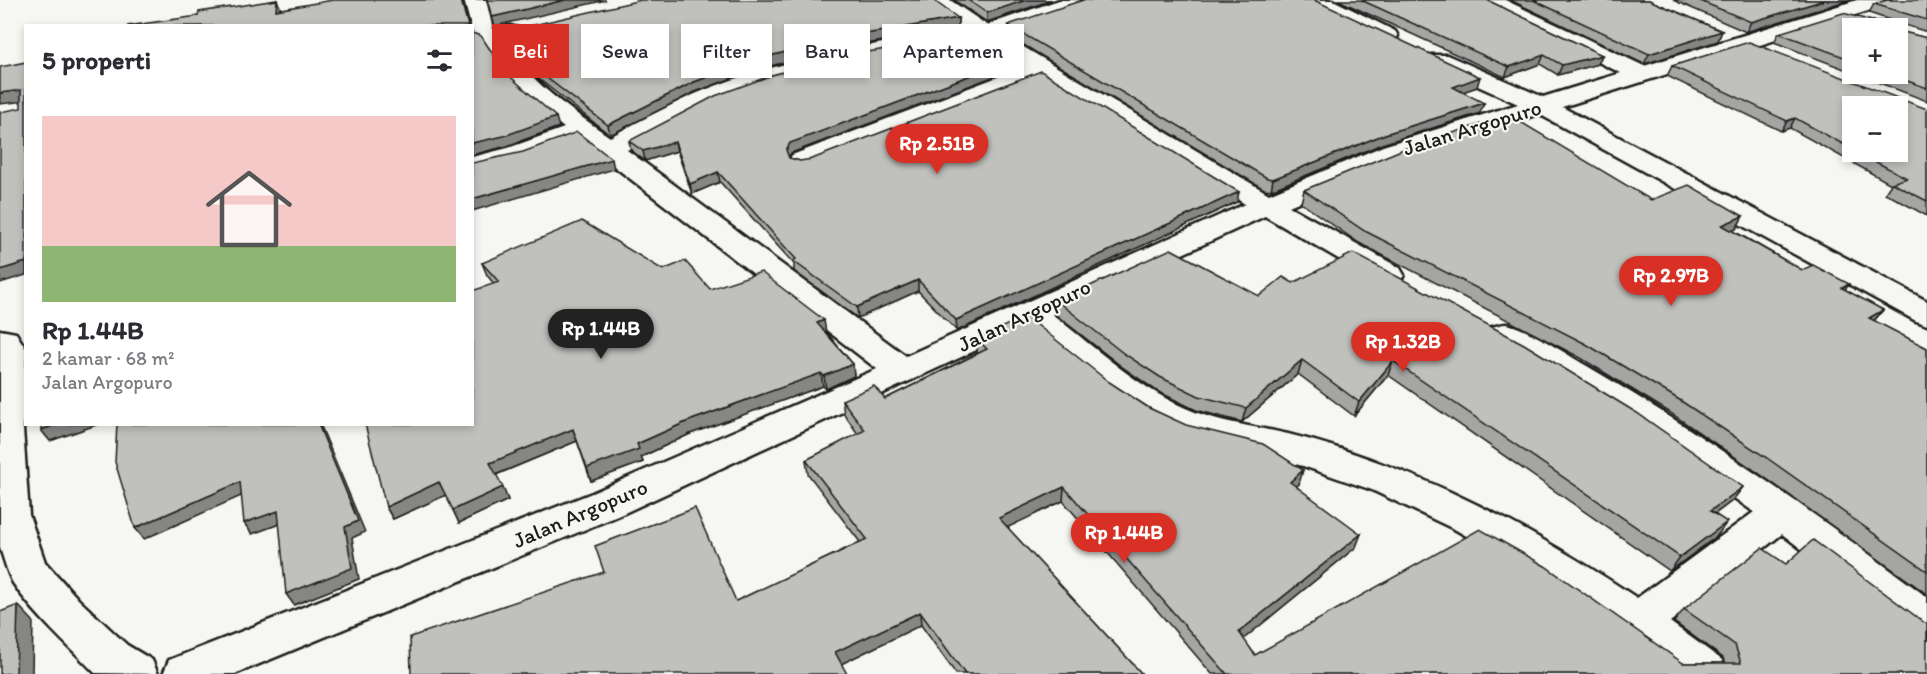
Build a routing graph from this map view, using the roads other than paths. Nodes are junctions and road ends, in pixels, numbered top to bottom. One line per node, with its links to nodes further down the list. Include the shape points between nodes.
1 (475, 0): 12 (street, via 483,36)
2 (936, 0): 9 (street)
3 (1080, 0): 10 (street)
4 (1316, 0): 20 (street)
5 (1488, 0): 18 (street)
6 (1870, 1): 7 (street, Jalan Argopuro)
7 (1839, 13): 8 (street); 13 (street, Jalan Argopuro)
8 (1855, 18)
9 (971, 24)
10 (1010, 24)
11 (1714, 28): 13 (street)
12 (492, 37)
13 (1743, 41): 15 (street); 18 (street, Jalan Argopuro)
14 (882, 50): 22 (street, via 832,58 703,100)
15 (1776, 53)
16 (1024, 58): 17 (street)
17 (1042, 69): 23 (street); 25 (street)
18 (1644, 75): 20 (street, Jalan Argopuro)
19 (521, 78): 21 (street)
20 (1540, 105): 25 (street, Jalan Argopuro, via 1392,152); 28 (street)
21 (584, 130): 22 (street); 24 (street)
22 (609, 149): 31 (street)
23 (802, 161)
24 (474, 165)
25 (1267, 204): 26 (street); 27 (street, Jalan Argopuro)
26 (1411, 287)
27 (1029, 312): 31 (street, Jalan Argopuro); 33 (street, via 1136,395 1179,420 1244,441 1319,456 1385,480 1458,513)
28 (1927, 314)
29 (1483, 325): 32 (street, via 1566,368 1700,454)
30 (0, 341): 35 (street, via 11,353 5,429 9,515 28,571 111,659)
31 (903, 371): 36 (street, Jalan Argopuro, via 606,504)
32 (1781, 513): 33 (street); 34 (street)
33 (1639, 621): 37 (street)
34 (1927, 621)
35 (136, 674)
36 (185, 674)
37 (1706, 674)

